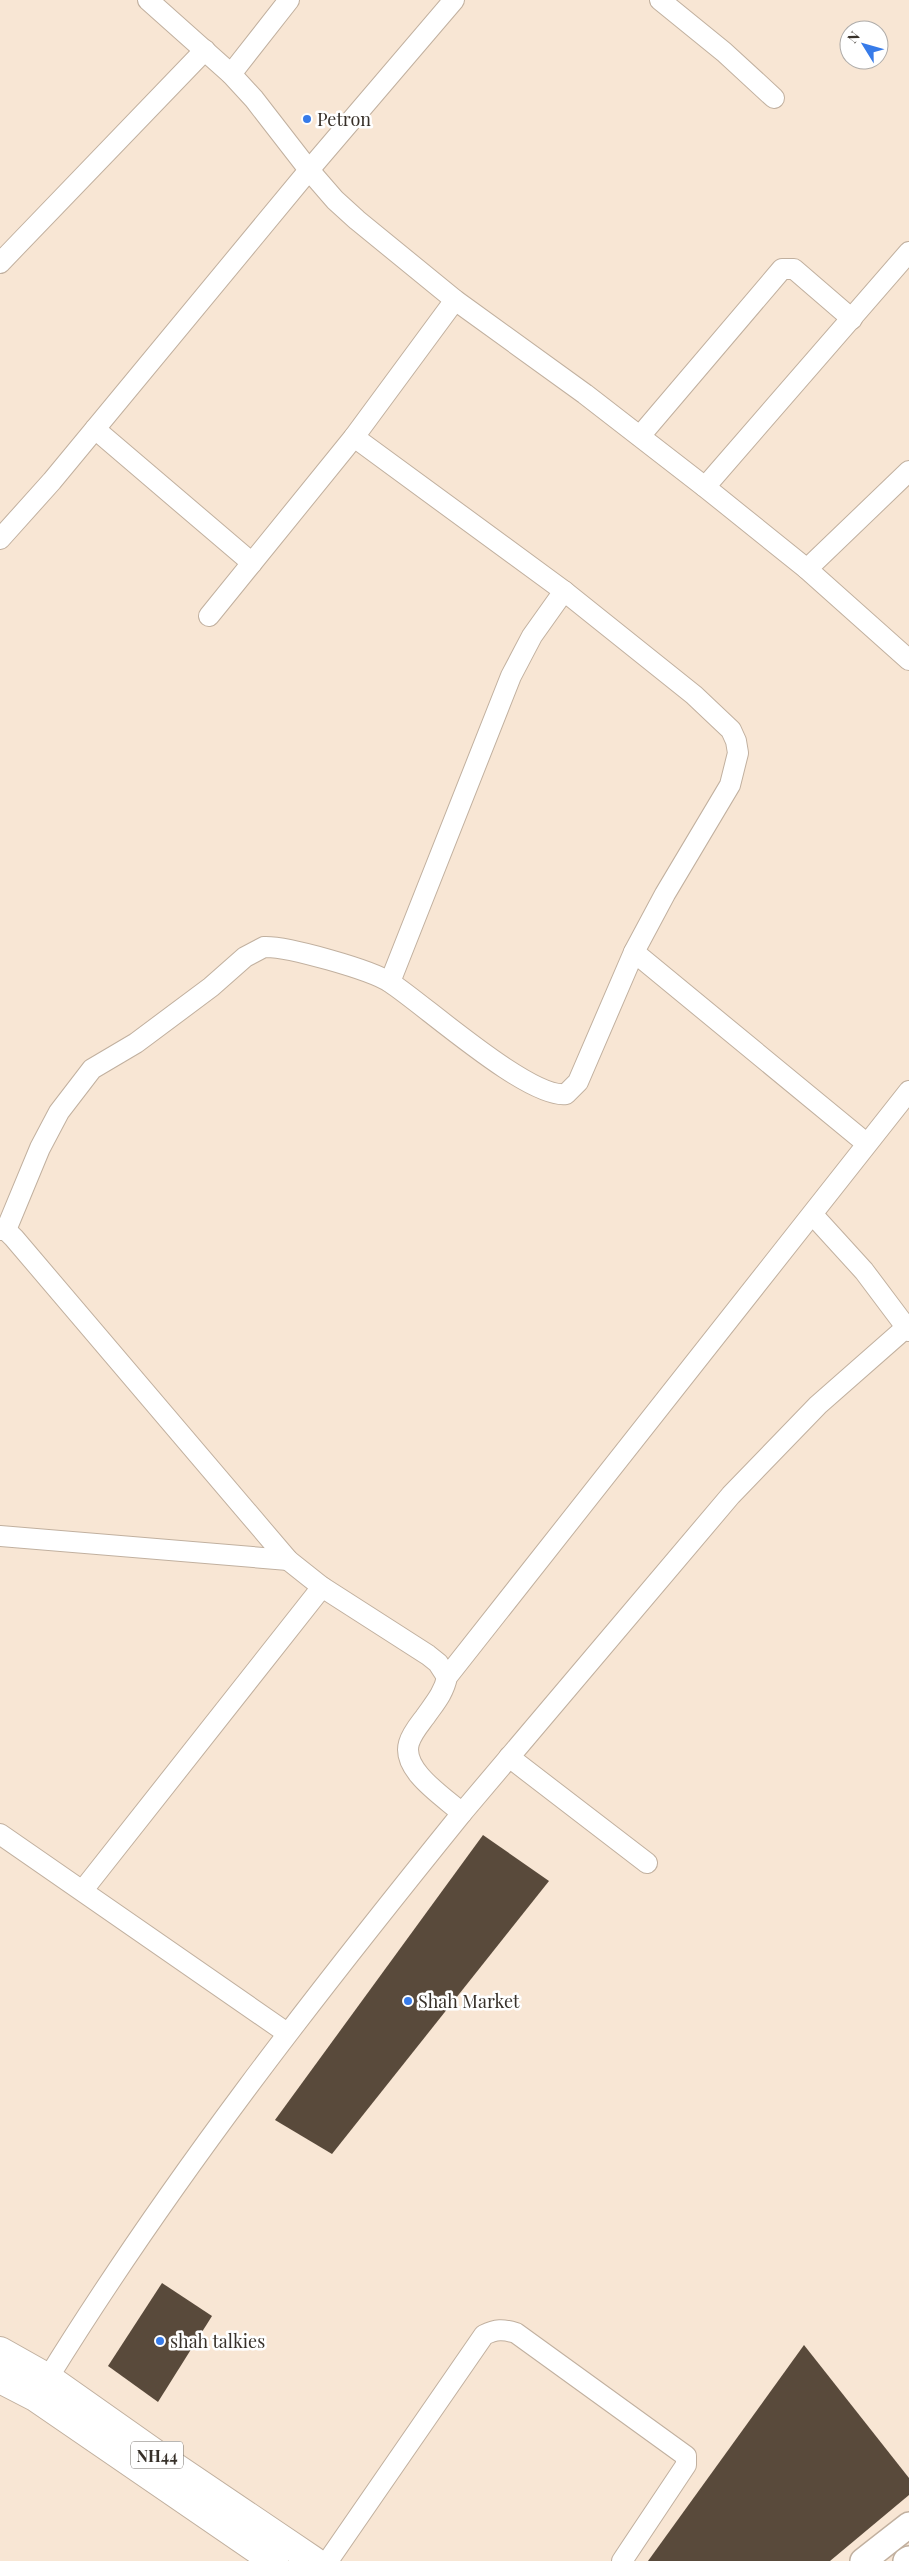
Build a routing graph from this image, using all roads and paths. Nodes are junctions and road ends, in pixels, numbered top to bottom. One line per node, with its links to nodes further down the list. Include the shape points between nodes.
1 (148, 0): 5 (street)
2 (289, 0): 6 (street)
3 (454, 0): 8 (street)
4 (660, 0): 7 (street)
5 (206, 50): 6 (street); 10 (street)
6 (231, 74): 8 (street)
7 (774, 98)
8 (309, 170): 11 (street, via 335,200); 13 (street)
9 (909, 252): 12 (street)
10 (0, 263)
11 (455, 300): 14 (street); 15 (street)
12 (852, 319): 15 (street, via 794,269 782,269); 17 (street)
13 (95, 429): 18 (street); 19 (street)
14 (354, 436): 19 (street); 21 (street)
15 (640, 436): 17 (street)
16 (909, 471): 20 (street)
17 (705, 487): 20 (street)
18 (0, 538)
19 (252, 563): 22 (street)
20 (807, 569): 23 (street)
21 (564, 591): 24 (street, via 694,694 732,730 736,740 738,754 730,785); 25 (street, via 532,636 510,676)
22 (209, 616)
23 (909, 660)
24 (634, 952): 25 (street, via 578,1082 566,1094 552,1094 508,1070); 27 (street)
25 (390, 982): 29 (street, via 345,965 269,947 256,950 136,1043 92,1069 59,1112)
26 (909, 1091): 27 (street)
27 (866, 1143): 28 (street)
28 (813, 1215): 30 (street, via 864,1271); 34 (street)
29 (3, 1230): 32 (street)
30 (908, 1328): 35 (street, via 818,1405 764,1458)
31 (0, 1536): 32 (street)
32 (288, 1560): 33 (street)
33 (322, 1587): 34 (street, via 428,1655); 39 (street)
34 (447, 1677): 36 (street, via 444,1689 412,1735 407,1751 411,1766 418,1774)
35 (509, 1757): 36 (street); 38 (street)
36 (462, 1813): 40 (street)
37 (0, 1834): 39 (street)
38 (647, 1862)
39 (83, 1890): 40 (street)
40 (287, 2033): 42 (street, via 100,2293)
41 (0, 2351): 42 (highway, NH44)
42 (48, 2378): 47 (highway, NH44)
43 (0, 2379): 46 (highway, NH44, via 35,2397)
44 (909, 2525): 50 (main road)
45 (909, 2559): 51 (main road)
46 (274, 2561)
47 (314, 2561)
48 (328, 2561): 49 (street, via 484,2335 493,2330 516,2333 686,2456 686,2465)
49 (622, 2561)
50 (862, 2561)
51 (906, 2561)

